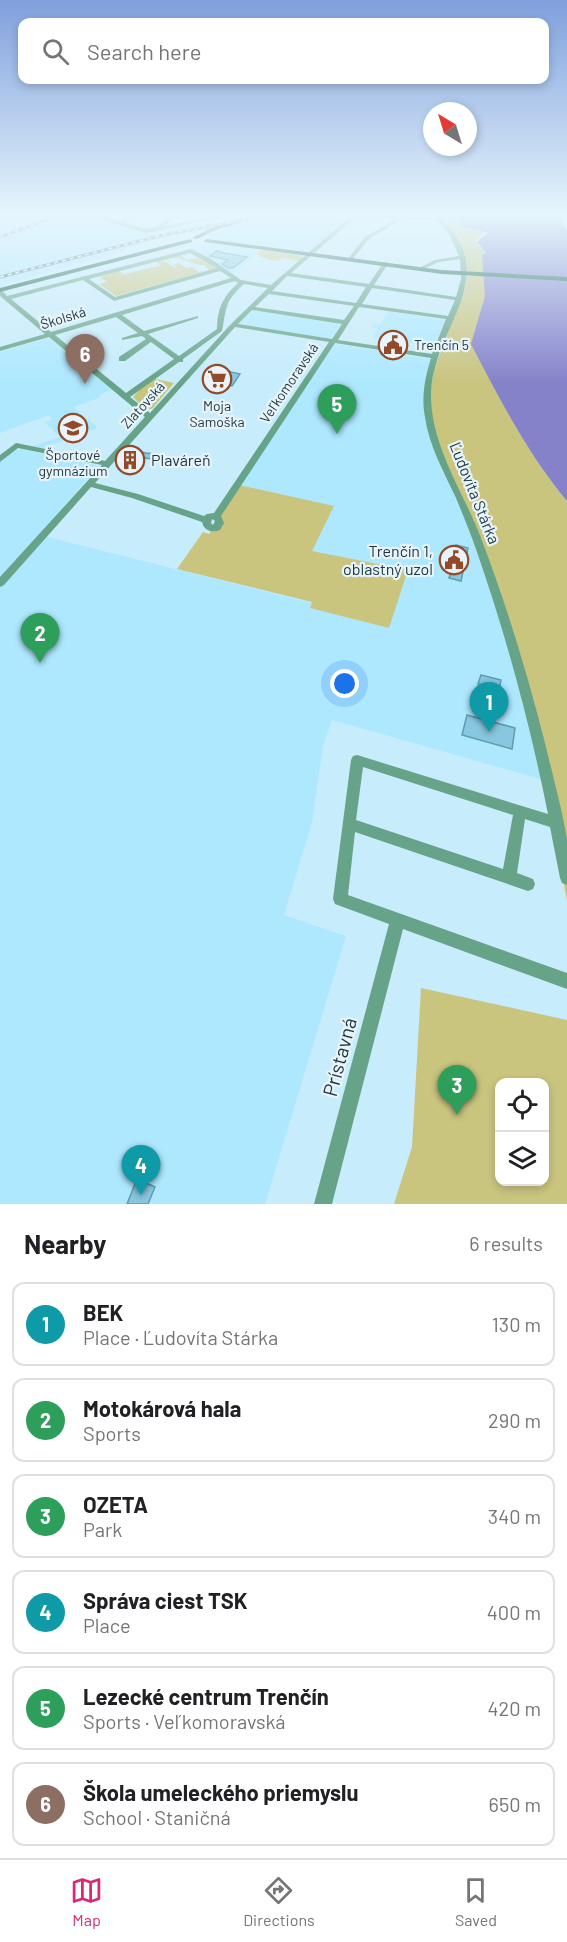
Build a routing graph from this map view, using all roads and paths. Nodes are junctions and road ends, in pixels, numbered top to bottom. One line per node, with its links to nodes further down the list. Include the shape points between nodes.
1 (78, 270): 15 (main road)
2 (115, 270): 10 (street)
3 (216, 270): 10 (street, via 114,299)
4 (222, 270): 12 (street)
5 (291, 270): 9 (street, Zlatovská)
6 (381, 270): 13 (street, Veľkomoravská)
7 (437, 270): 11 (main road)
8 (464, 270): 16 (street, Ľudovíta Stárka)
9 (286, 274): 13 (street); 14 (street, Zlatovská)
10 (84, 278): 17 (street)
11 (567, 279)
12 (239, 280): 14 (street); 21 (street, Školská); 26 (street, via 220,310)
13 (371, 286): 16 (street); 19 (street, Veľkomoravská)
14 (270, 289): 19 (street); 20 (street, Zlatovská)
15 (0, 290): 17 (street)
16 (459, 299): 23 (street, Ľudovíta Stárka)
17 (9, 300): 18 (street); 28 (street)
18 (0, 305)
19 (357, 305): 23 (street); 24 (street, Veľkomoravská)
20 (250, 308): 24 (street); 25 (street, Zlatovská)
21 (117, 314): 27 (street); 28 (street, Školská)
22 (196, 317): 27 (street)
23 (450, 318): 33 (street, Ľudovíta Stárka)
24 (345, 322): 30 (street, Veľkomoravská)
25 (233, 325): 26 (street, Zlatovská); 30 (street)
26 (220, 332): 35 (street); 37 (street, Zlatovská)
27 (142, 333): 29 (street); 31 (street, via 121,337)
28 (50, 334): 32 (street, Školská); 36 (street)
29 (150, 339): 31 (street); 35 (street)
30 (333, 341): 33 (street); 40 (street, Veľkomoravská, via 216,517 205,520)
31 (137, 348): 34 (street)
32 (0, 349)
33 (435, 357): 43 (street, Ľudovíta Stárka, via 427,397 428,416 491,578 539,740)
34 (122, 359)
35 (180, 360): 36 (street)
36 (126, 397): 37 (street)
37 (150, 417): 39 (street, Zlatovská)
38 (0, 459): 39 (street, via 16,446)
39 (108, 464): 40 (street, Zlatovská)
40 (90, 484): 41 (street, Zlatovská)
41 (0, 583)
42 (520, 811): 43 (street); 44 (street, via 357,760); 45 (street)
43 (557, 823): 46 (street, Ľudovíta Stárka)
44 (349, 824): 45 (street); 48 (street, via 340,899)
45 (509, 878): 47 (street)
46 (567, 878)
47 (528, 884)
48 (398, 920): 49 (street); 50 (street, Prístavná)
49 (567, 981)
50 (323, 1204)

